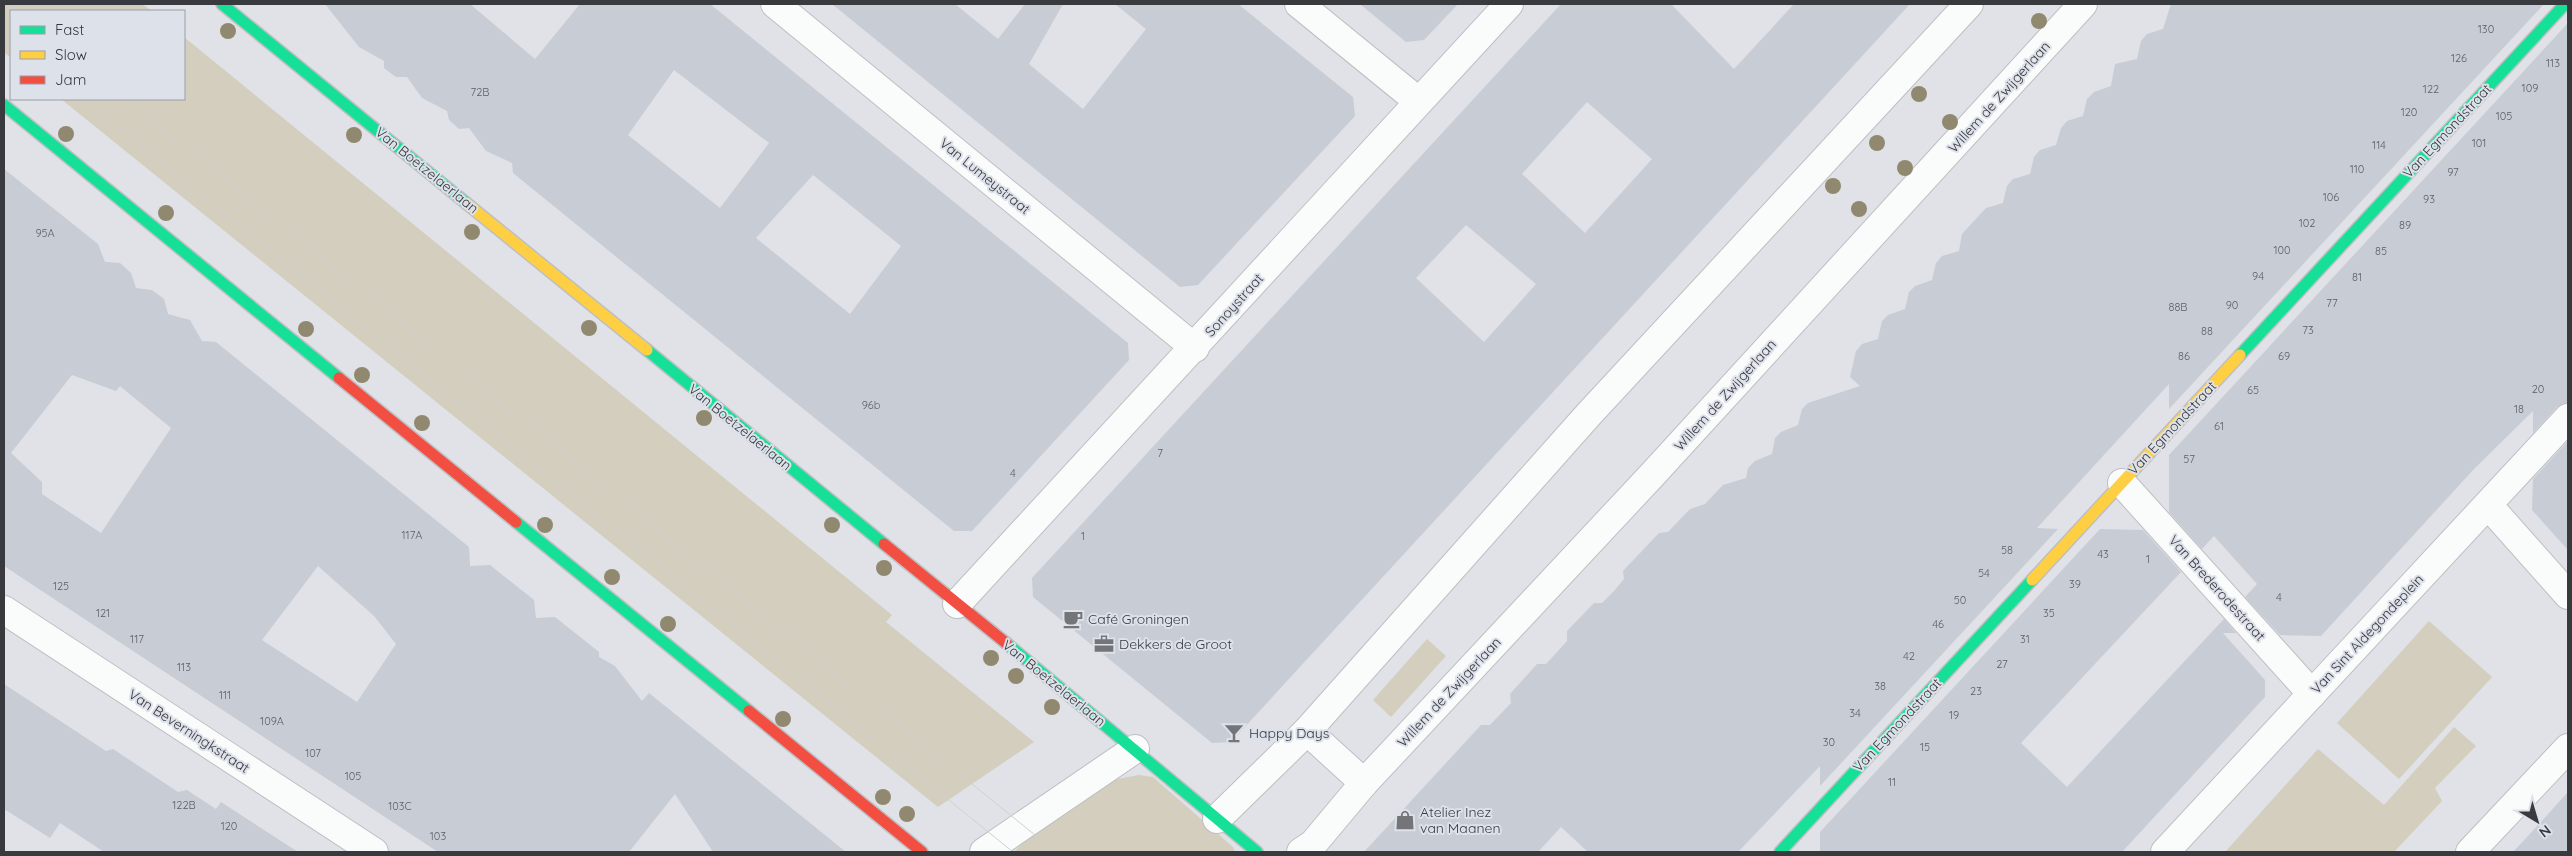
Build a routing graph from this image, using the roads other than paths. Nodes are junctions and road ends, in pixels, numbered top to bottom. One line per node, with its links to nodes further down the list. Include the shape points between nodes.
1 (222, 4): 15 (street, Van Boetzelaerlaan)
2 (775, 4): 10 (street, Van Lumeystraat)
3 (1299, 4): 8 (street)
4 (1509, 4): 8 (street, Sonoystraat)
5 (1969, 4): 18 (street, via 1589,414)
6 (2083, 4): 21 (street, Willem de Zwijgerlaan, via 1660,467)
7 (2565, 4): 12 (street, Van Egmondstraat)
8 (1418, 101): 10 (street, Sonoystraat)
9 (4, 105): 24 (street)
10 (1195, 348): 15 (street, Sonoystraat)
11 (2568, 418): 13 (street, Van Sint Aldegondeplein)
12 (2122, 483): 17 (street, Van Brederodestraat); 28 (street, Van Egmondstraat)
13 (2488, 504): 14 (street); 17 (street, Van Sint Aldegondeplein)
14 (2568, 595)
15 (958, 604): 20 (street, Van Boetzelaerlaan)
16 (4, 610): 23 (street, Van Beverningkstraat)
17 (2312, 694): 29 (street, Van Sint Aldegondeplein)
18 (1307, 731): 21 (street); 22 (street)
19 (2568, 748): 30 (street)
20 (1135, 749): 22 (street, Van Boetzelaerlaan); 25 (street)
21 (1364, 783): 27 (street, Willem de Zwijgerlaan, via 1313,844)
22 (1217, 820): 26 (street, Van Boetzelaerlaan)
23 (374, 852)
24 (922, 852)
25 (984, 852)
26 (1257, 852)
27 (1301, 852)
28 (1780, 852)
29 (2166, 852)
30 (2470, 852)

